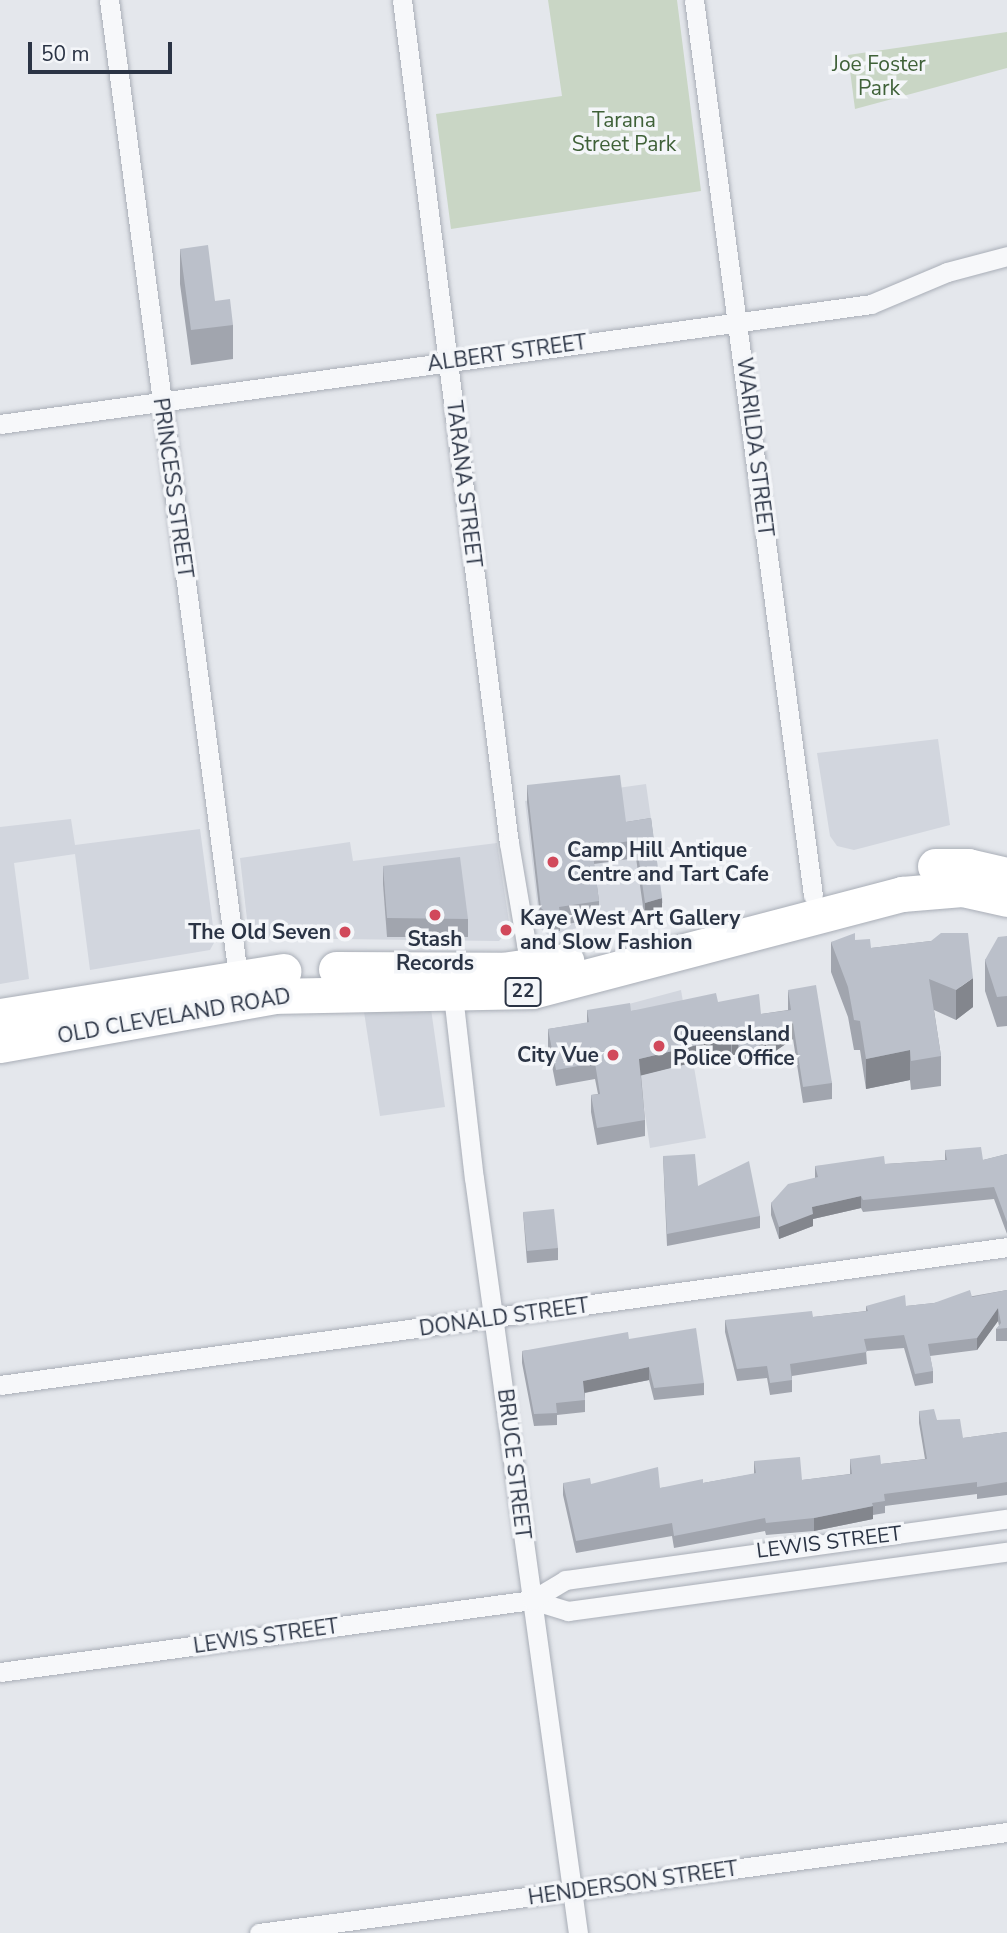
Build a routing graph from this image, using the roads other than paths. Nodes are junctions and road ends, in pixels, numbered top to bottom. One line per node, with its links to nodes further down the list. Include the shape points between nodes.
1 (109, 0): 7 (street, PRINCESS STREET)
2 (402, 0): 6 (street, TARANA STREET)
3 (695, 0): 5 (street, WARILDA STREET)
4 (1007, 256): 5 (street, ALBERT STREET, via 947,272 871,303)
5 (739, 321): 6 (street, ALBERT STREET); 10 (street, WARILDA STREET)
6 (448, 362): 7 (street, ALBERT STREET); 12 (street, TARANA STREET, via 509,843)
7 (161, 401): 8 (street, ALBERT STREET); 13 (street, PRINCESS STREET)
8 (0, 424)
9 (1007, 874): 10 (highway, OLD CLEVELAND ROAD / 22, via 968,866 935,866)
10 (813, 895): 12 (highway, OLD CLEVELAND ROAD / 22)
11 (1007, 899): 14 (highway, OLD CLEVELAND ROAD / 22, via 962,889 927,889 578,982 518,993)
12 (530, 967): 13 (highway, OLD CLEVELAND ROAD / 22, via 336,969)
13 (239, 976): 15 (highway, OLD CLEVELAND ROAD / 22)
14 (453, 995): 16 (highway, OLD CLEVELAND ROAD / 22, via 274,996); 18 (street, BRUCE STREET)
15 (0, 1016)
16 (0, 1045)
17 (1007, 1247): 18 (street, DONALD STREET)
18 (495, 1318): 19 (street, DONALD STREET); 22 (street, BRUCE STREET)
19 (0, 1385)
20 (1007, 1519): 22 (street, LEWIS STREET, via 565,1580)
21 (1007, 1552): 22 (street, LEWIS STREET, via 568,1611)
22 (532, 1600): 23 (street, LEWIS STREET); 25 (street, BRUCE STREET)
23 (0, 1672)
24 (1007, 1832): 25 (street, HENDERSON STREET)
25 (572, 1891): 26 (street, HENDERSON STREET); 27 (street, BRUCE STREET)
26 (259, 1933)
27 (578, 1933)

